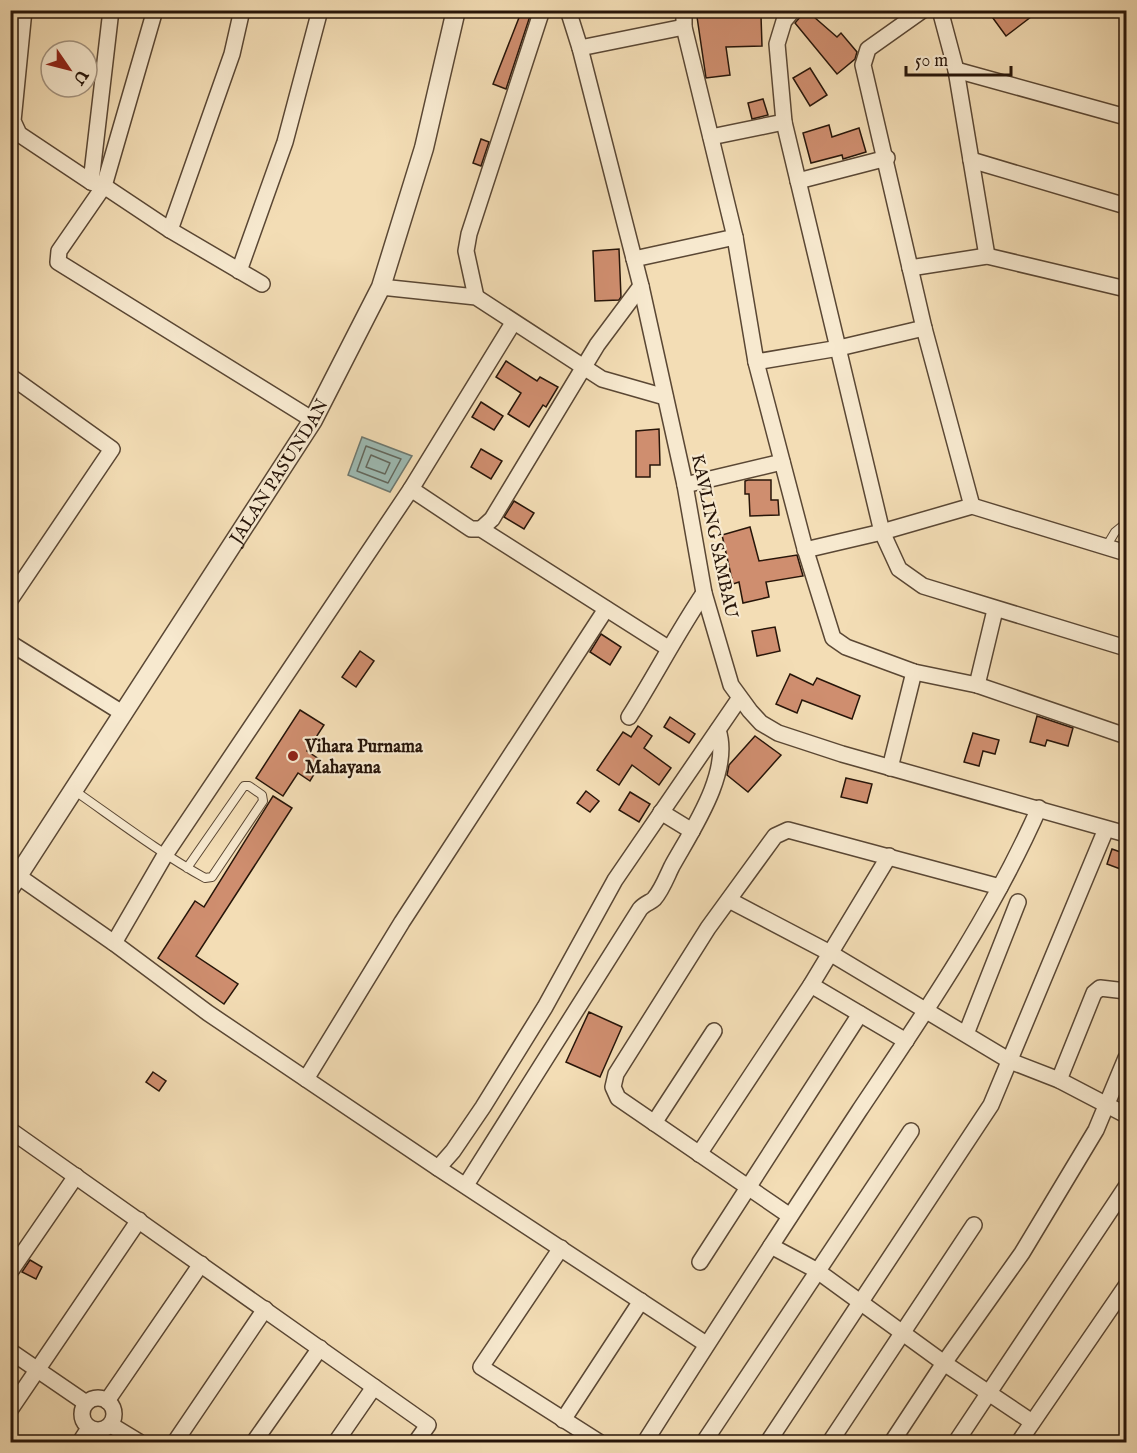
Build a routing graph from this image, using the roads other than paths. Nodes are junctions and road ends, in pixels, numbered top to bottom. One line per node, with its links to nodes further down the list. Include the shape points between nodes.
1 (24, 10): 22 (street, via 14,126 23,137)
2 (111, 10): 22 (street)
3 (155, 10): 22 (street)
4 (243, 10): 24 (street, via 232,54)
5 (320, 10): 29 (street, via 285,142)
6 (456, 10): 32 (street, JALAN PASUNDAN, via 424,148)
7 (542, 10): 34 (street, via 469,234 466,250)
8 (568, 10): 14 (street, KAVLING SAMBAU)
9 (684, 10): 13 (street)
10 (793, 10): 17 (street, via 784,21 777,44)
11 (923, 10): 19 (street, via 868,49 863,59)
12 (940, 10): 15 (street)
13 (684, 27): 14 (street); 18 (street)
14 (580, 48): 27 (street, KAVLING SAMBAU)
15 (956, 70): 16 (street); 20 (street)
16 (1126, 117)
17 (784, 122): 18 (street); 21 (street)
18 (711, 137): 25 (street)
19 (887, 158): 21 (street); 28 (street)
20 (971, 160): 23 (street); 26 (street)
21 (798, 181): 37 (street)
22 (97, 184): 24 (street); 42 (street, via 59,250 57,258 61,265)
23 (1126, 206)
24 (170, 230): 29 (street)
25 (735, 237): 27 (street); 38 (street)
26 (987, 256): 28 (street); 33 (street)
27 (634, 259): 31 (street, KAVLING SAMBAU)
28 (910, 268): 36 (street)
29 (239, 271): 30 (street)
30 (262, 284)
31 (641, 286): 39 (street, via 597,345); 41 (street, KAVLING SAMBAU)
32 (381, 287): 34 (street); 42 (street, JALAN PASUNDAN)
33 (1126, 289)
34 (476, 297): 35 (street)
35 (513, 323): 39 (street); 45 (street)
36 (924, 328): 37 (street); 46 (street)
37 (838, 348): 38 (street); 49 (street)
38 (756, 362): 43 (street)
39 (585, 368): 41 (street, via 602,379); 48 (street, via 492,519)
40 (10, 376): 54 (street, via 112,449)
41 (665, 397): 44 (street, KAVLING SAMBAU)
42 (313, 420): 63 (street, JALAN PASUNDAN)
43 (782, 462): 44 (street); 51 (street)
44 (685, 485): 53 (street, KAVLING SAMBAU)
45 (411, 489): 48 (street, via 471,529); 74 (street)
46 (972, 506): 49 (street); 50 (street)
47 (1126, 523): 50 (lane)
48 (481, 529): 55 (street)
49 (882, 532): 51 (street); 56 (street, via 899,569 914,582)
50 (1106, 546): 52 (street)
51 (805, 550): 60 (street, via 833,638 846,647)
52 (1126, 553)
53 (704, 593): 58 (street); 62 (street, KAVLING SAMBAU, via 731,685)
54 (10, 600)
55 (606, 609): 58 (street); 92 (street, via 402,922)
56 (994, 610): 59 (street); 61 (street)
57 (10, 643): 63 (street)
58 (668, 648): 64 (street)
59 (1126, 648)
60 (914, 672): 61 (street); 67 (street)
61 (977, 685): 66 (street)
62 (739, 699): 65 (street); 67 (street, KAVLING SAMBAU, via 761,723 778,733)
63 (124, 714): 68 (street, JALAN PASUNDAN)
64 (629, 717)
65 (718, 730): 70 (street); 72 (street, via 722,744 719,765)
66 (1126, 734)
67 (890, 768): 69 (street, KAVLING SAMBAU)
68 (75, 791): 74 (lane); 77 (street, JALAN PASUNDAN)
69 (1039, 807): 71 (street, KAVLING SAMBAU); 78 (street)
70 (662, 812): 72 (street); 100 (street, via 615,880 545,1007 483,1107)
71 (1106, 829): 73 (street, KAVLING SAMBAU); 91 (street)
72 (692, 831): 102 (street, via 653,900 640,909)
73 (1126, 834)
74 (165, 855): 76 (lane); 81 (street)
75 (889, 856): 78 (street); 79 (street, via 794,830 783,831 775,836); 82 (street)
76 (187, 868): 76 (lane, via 205,878 212,877 263,801 262,795 244,786)
77 (14, 882): 81 (street)
78 (1000, 887): 85 (street)
79 (729, 900): 82 (street); 96 (street, via 614,1080 618,1098)
80 (1018, 902): 88 (street)
81 (114, 943): 92 (street)
82 (830, 953): 83 (street); 85 (street)
83 (811, 985): 86 (street); 99 (street)
84 (1126, 989): 93 (street, via 1106,988 1094,993)
85 (925, 1011): 88 (street); 89 (street)
86 (860, 1014): 89 (street); 104 (street)
87 (714, 1031): 96 (street)
88 (966, 1035): 91 (street)
89 (906, 1041): 105 (street)
90 (1126, 1058): 94 (street)
91 (1010, 1060): 93 (street); 116 (street, via 991,1105)
92 (306, 1079): 100 (street)
93 (1059, 1080): 94 (street)
94 (1106, 1105): 95 (street); 122 (street, via 1096,1130 1022,1252)
95 (1126, 1115)
96 (654, 1123): 99 (street)
97 (911, 1131): 112 (street)
98 (12, 1133): 101 (street)
99 (699, 1154): 104 (street)
100 (438, 1168): 102 (street)
101 (76, 1176): 106 (street); 113 (street)
102 (466, 1185): 109 (street)
103 (1126, 1187): 125 (street)
104 (748, 1188): 105 (street); 110 (street)
105 (790, 1216): 108 (street)
106 (140, 1220): 111 (street); 123 (street)
107 (974, 1225): 118 (street)
108 (771, 1246): 112 (street); 119 (street)
109 (561, 1248): 115 (street); 129 (street, via 481,1367)
110 (700, 1262)
111 (201, 1264): 117 (street); 126 (street)
112 (816, 1270): 116 (street); 141 (street)
113 (10, 1272)
114 (1126, 1286): 130 (street)
115 (640, 1301): 119 (street); 129 (street)
116 (862, 1302): 118 (street); 142 (street)
117 (265, 1309): 120 (street); 135 (street)
118 (902, 1333): 122 (street); 143 (street)
119 (706, 1344): 140 (street)
120 (320, 1348): 124 (street); 136 (street)
121 (10, 1351): 123 (street)
122 (944, 1363): 125 (street); 144 (street)
123 (38, 1370): 127 (street); 128 (street)
124 (374, 1387): 137 (street); 138 (street, via 428,1425)
125 (988, 1394): 130 (street); 145 (street)
126 (107, 1401): 127 (street, via 96,1398); 131 (street, via 115,1414)
127 (86, 1403): 132 (street, via 82,1413)
128 (10, 1410)
129 (563, 1420): 139 (street)
130 (1032, 1422): 146 (street)
131 (111, 1425): 132 (street, via 101,1431); 134 (street)
132 (89, 1428): 133 (street)
133 (80, 1443)
134 (139, 1443)
135 (175, 1443)
136 (254, 1443)
137 (336, 1443)
138 (416, 1443)
139 (599, 1443)
140 (645, 1443)
141 (704, 1443)
142 (768, 1443)
143 (830, 1443)
144 (892, 1443)
145 (956, 1443)
146 (1019, 1443)

